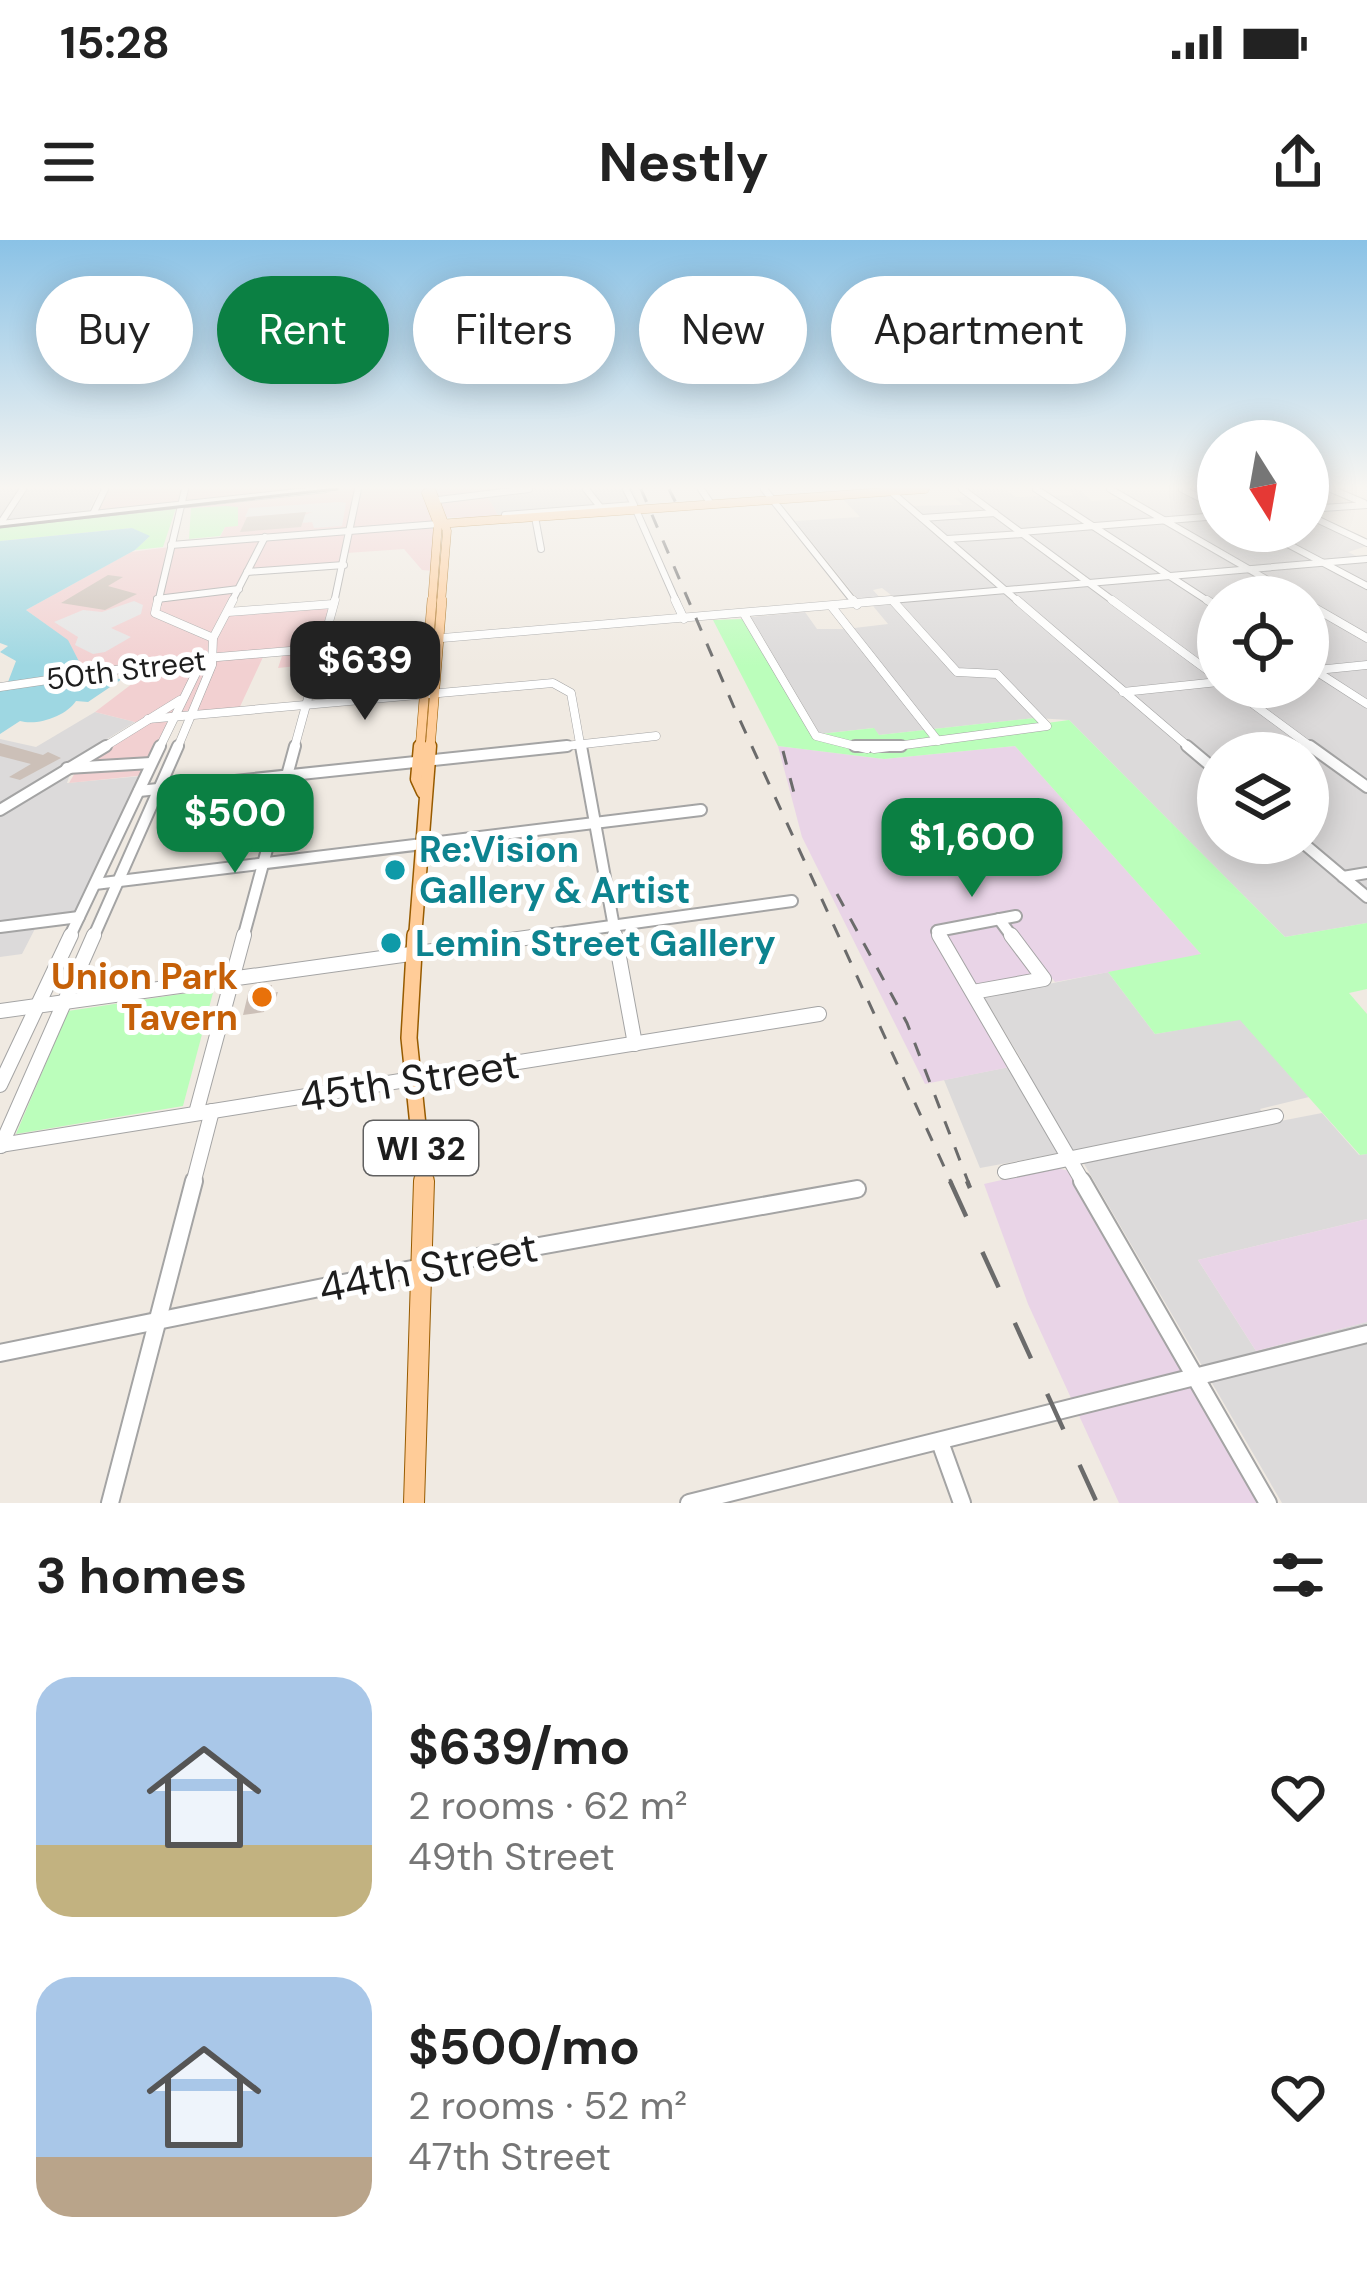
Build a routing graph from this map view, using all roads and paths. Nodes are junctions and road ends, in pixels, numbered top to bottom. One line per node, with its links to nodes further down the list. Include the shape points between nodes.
1 (170, 548): 24 (street)
2 (259, 548): 16 (street)
3 (348, 548): 14 (street)
4 (440, 548): 35 (main road, WI 32)
5 (653, 548): 32 (street)
6 (811, 548): 27 (street)
7 (957, 548): 22 (street)
8 (1042, 548): 19 (street)
9 (1129, 548): 18 (street)
10 (1212, 548): 15 (street)
11 (1303, 552): 13 (street)
12 (1367, 559): 13 (street, 50th Street)
13 (1322, 562): 15 (street, 50th Street); 20 (street)
14 (344, 565): 16 (street); 26 (street)
15 (1250, 570): 17 (street); 18 (street, 50th Street)
16 (247, 572): 21 (street)
17 (1260, 576)
18 (1173, 577): 19 (street, 50th Street); 23 (street)
19 (1092, 585): 22 (street, 50th Street); 38 (street)
20 (1367, 586)
21 (239, 589): 24 (street); 29 (street)
22 (1009, 592): 25 (street, 50th Street); 44 (street)
23 (1197, 593)
24 (157, 598): 33 (street, via 154,613)
25 (894, 602): 27 (street, 50th Street); 54 (street, via 957,672 997,674 1047,726)
26 (333, 604): 29 (street); 36 (street)
27 (857, 605): 28 (street, 50th Street)
28 (832, 607): 30 (street, 50th Street); 54 (street)
29 (228, 613): 33 (street)
30 (744, 614): 32 (street, 50th Street); 54 (street, via 816,736 869,749)
31 (1329, 616): 34 (street)
32 (684, 619): 35 (street, 50th Street)
33 (213, 638): 37 (street)
34 (1367, 638)
35 (431, 641): 36 (street, 50th Street); 45 (main road, WI 32)
36 (320, 650): 37 (street, 50th Street); 48 (street)
37 (210, 659): 43 (street, 50th Street); 46 (street); 50 (street)
38 (1197, 664)
39 (1367, 665): 40 (street)
40 (1329, 668)
41 (1329, 681): 47 (street)
42 (1197, 683): 44 (street)
43 (0, 687)
44 (1123, 692): 56 (street)
45 (429, 694): 48 (street); 55 (street, via 553,683 571,693); 57 (main road, WI 32)
46 (183, 698): 51 (street); 52 (street)
47 (1367, 704)
48 (305, 706): 50 (street); 60 (street)
49 (1259, 708): 61 (street)
50 (191, 718): 52 (street); 62 (street)
51 (148, 719): 52 (street); 59 (street)
52 (172, 719): 58 (street)
53 (656, 736): 55 (street)
54 (938, 741)
55 (584, 743): 57 (street); 66 (street)
56 (1197, 754)
57 (424, 761): 60 (street); 67 (main road, WI 32)
58 (152, 763): 59 (street); 63 (street)
59 (67, 768): 64 (street)
60 (287, 776): 62 (street); 68 (street)
61 (1367, 787)
62 (161, 789): 63 (street); 72 (street)
63 (139, 791): 73 (street)
64 (0, 810)
65 (701, 810): 66 (street)
66 (597, 823): 67 (street); 79 (street)
67 (419, 844): 68 (street); 81 (main road, WI 32)
68 (262, 864): 72 (street); 82 (street)
69 (1328, 864): 71 (street)
70 (1367, 873): 71 (street)
71 (1343, 877): 74 (street)
72 (119, 881): 73 (street); 84 (street)
73 (95, 884): 77 (street)
74 (1367, 897)
75 (792, 901): 79 (street)
76 (1016, 916): 78 (street)
77 (79, 917): 80 (street); 85 (street)
78 (1000, 920): 83 (street, via 937,931); 83 (street, via 1044,980)
79 (615, 925): 81 (street); 88 (street)
80 (0, 927)
81 (413, 952): 82 (street); 89 (main road, WI 32)
82 (232, 978): 84 (street); 91 (street)
83 (973, 992): 94 (street)
84 (67, 1001): 85 (street); 93 (street)
85 (38, 1005): 86 (street); 90 (street)
86 (0, 1011)
87 (819, 1014): 88 (street, 45th Street)
88 (635, 1044): 89 (street, 45th Street)
89 (411, 1080): 91 (street, 45th Street); 97 (main road, WI 32, via 424,1164)
90 (0, 1085)
91 (204, 1112): 93 (street, 45th Street); 98 (street)
92 (1276, 1116): 94 (street)
93 (1, 1146)
94 (1072, 1159): 95 (street); 101 (street)
95 (1005, 1172)
96 (857, 1189): 97 (street, 44th Street)
97 (422, 1268): 98 (street, 44th Street); 104 (main road, WI 32)
98 (156, 1321): 100 (street, 44th Street); 103 (street)
99 (1367, 1334): 101 (street)
100 (0, 1353)
101 (1197, 1380): 102 (street); 107 (street)
102 (940, 1442): 105 (street); 106 (street)
103 (110, 1503)
104 (414, 1503)
105 (689, 1503)
106 (962, 1503)
107 (1268, 1503)

